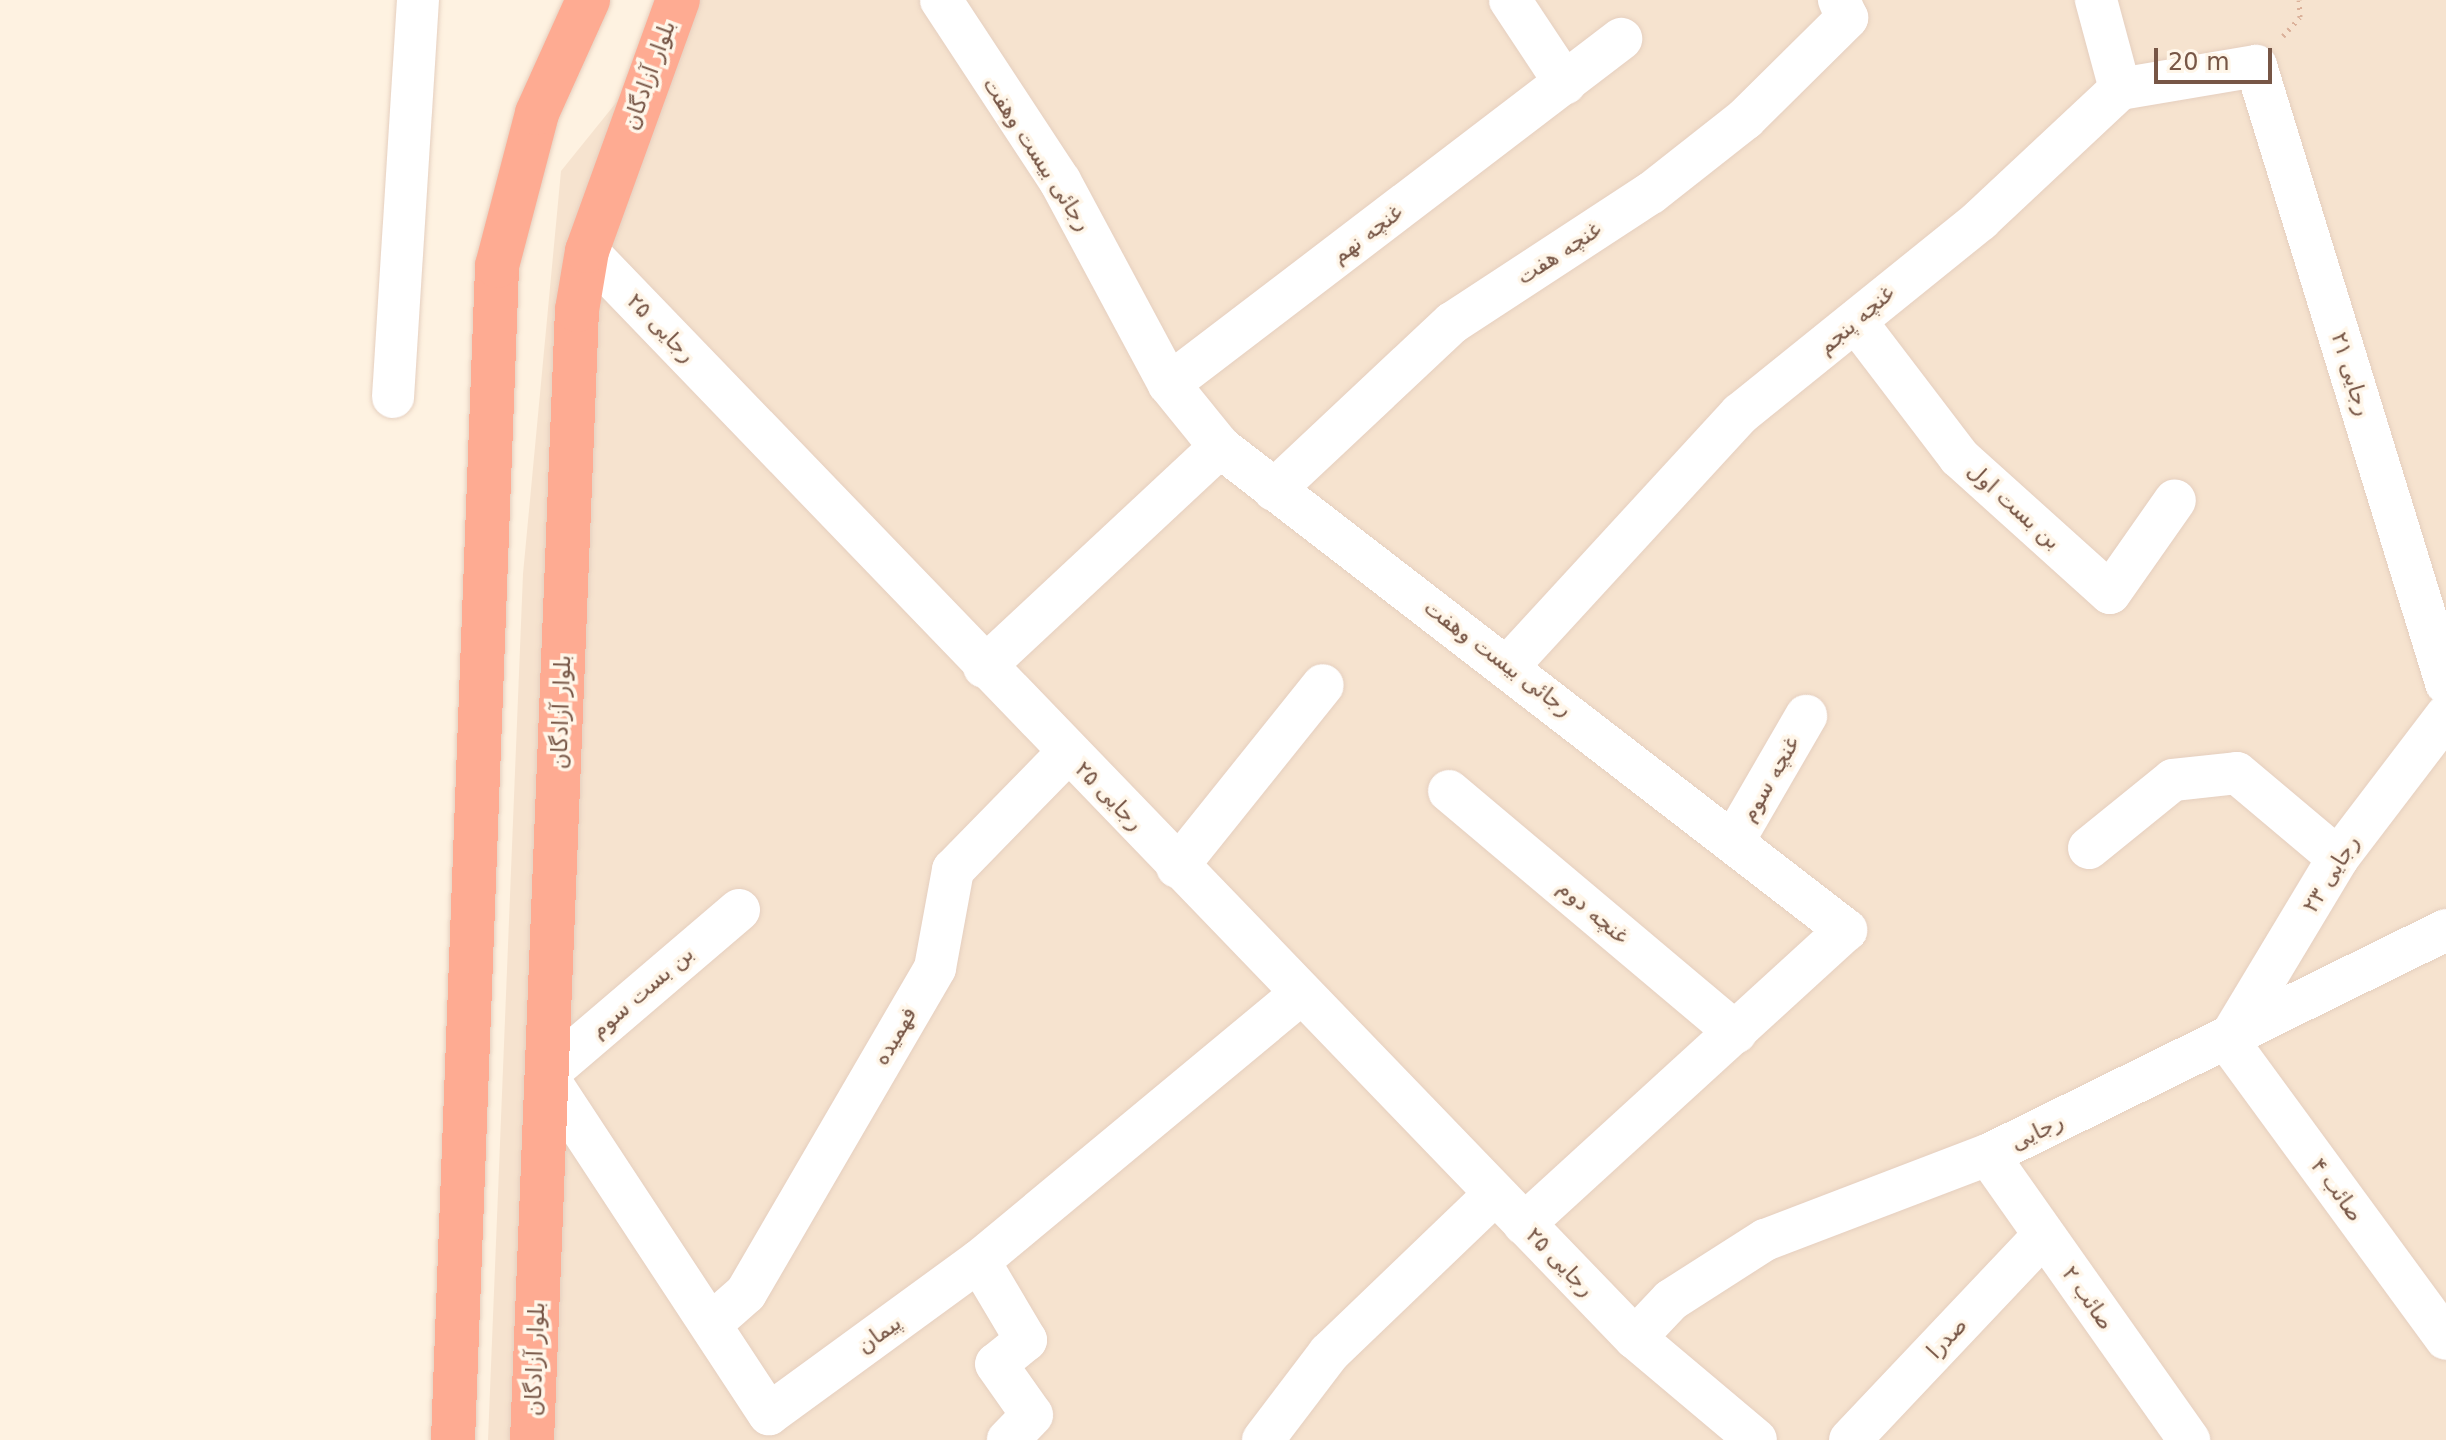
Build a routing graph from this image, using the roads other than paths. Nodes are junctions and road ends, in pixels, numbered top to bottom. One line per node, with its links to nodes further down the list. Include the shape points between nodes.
1 (418, 0): 14 (street)
2 (588, 0): 44 (highway, via 537,113 497,266)
3 (678, 0): 11 (highway, بلوار آزادگان)
4 (941, 0): 13 (street, رجائی بیست وهفت, via 1060,181)
5 (1510, 0): 9 (street)
6 (2096, 0): 10 (street)
7 (1843, 9): 16 (street, غنچه هفت, via 1745,119 1651,193 1452,323)
8 (1621, 39): 9 (street, غنچه نهم)
9 (1565, 83): 13 (street, غنچه نهم)
10 (2120, 89): 12 (street, غنچه پنجم); 20 (street, رجایی ۲۱, via 2256,66)
11 (587, 251): 19 (street, رجایی ۲۵); 35 (highway, بلوار آزادگان, via 577,310)
12 (1857, 323): 17 (street, بن بست اول, via 1959,457 2110,593); 18 (street, غنچه پنجم, via 1740,414)
13 (1169, 384): 15 (street, رجائی بیست وهفت)
14 (393, 397)
15 (1220, 447): 16 (street, رجائی بیست وهفت); 19 (street)
16 (1274, 490): 18 (street, رجائی بیست وهفت)
17 (2175, 500)
18 (1510, 664): 26 (street, رجائی بیست وهفت)
19 (984, 667): 24 (street, رجایی ۲۵)
20 (2446, 683)
21 (1323, 685): 29 (street)
22 (1806, 716): 26 (street, غنچه سوم)
23 (2446, 716): 28 (street, رجایی ۲۳)
24 (1067, 753): 29 (street, رجایی ۲۵); 41 (street, فهمیده, via 953,870 935,968 746,1293)
25 (1449, 791): 33 (street, غنچه دوم)
26 (1733, 842): 33 (street, رجائی بیست وهفت, via 1846,930)
27 (2089, 848): 28 (street, via 2173,780 2237,773)
28 (2338, 858): 34 (street, رجایی ۲۳)
29 (1177, 867): 32 (street, رجایی ۲۵)
30 (739, 910): 35 (street, بن بست سوم)
31 (2446, 930): 34 (street, رجایی)
32 (1301, 994): 37 (street, رجایی ۲۵); 40 (street, پیمان)
33 (1736, 1033): 38 (street, رجائی بیست وهفت)
34 (2228, 1041): 36 (street, رجایی); 43 (street, صائب ۴)
35 (546, 1075): 41 (street, پیمان); 45 (highway, بلوار آزادگان)
36 (1988, 1155): 39 (street, صائب ۲); 42 (street, رجایی, via 1765,1240 1671,1300)
37 (1495, 1194): 38 (street, رجایی ۲۵); 47 (street, via 1329,1353)
38 (1524, 1224): 42 (street, رجایی ۲۵)
39 (2044, 1235): 49 (street, صدرا); 50 (street, صائب ۲)
40 (979, 1261): 41 (street, پیمان, via 769,1414); 46 (street, via 1026,1340 996,1364 1032,1415)
41 (712, 1323)
42 (1635, 1338): 48 (street, رجایی ۲۵)
43 (2446, 1339)
44 (453, 1440)
45 (532, 1440)
46 (1008, 1440)
47 (1263, 1440)
48 (1756, 1440)
49 (1850, 1440)
50 (2189, 1440)

